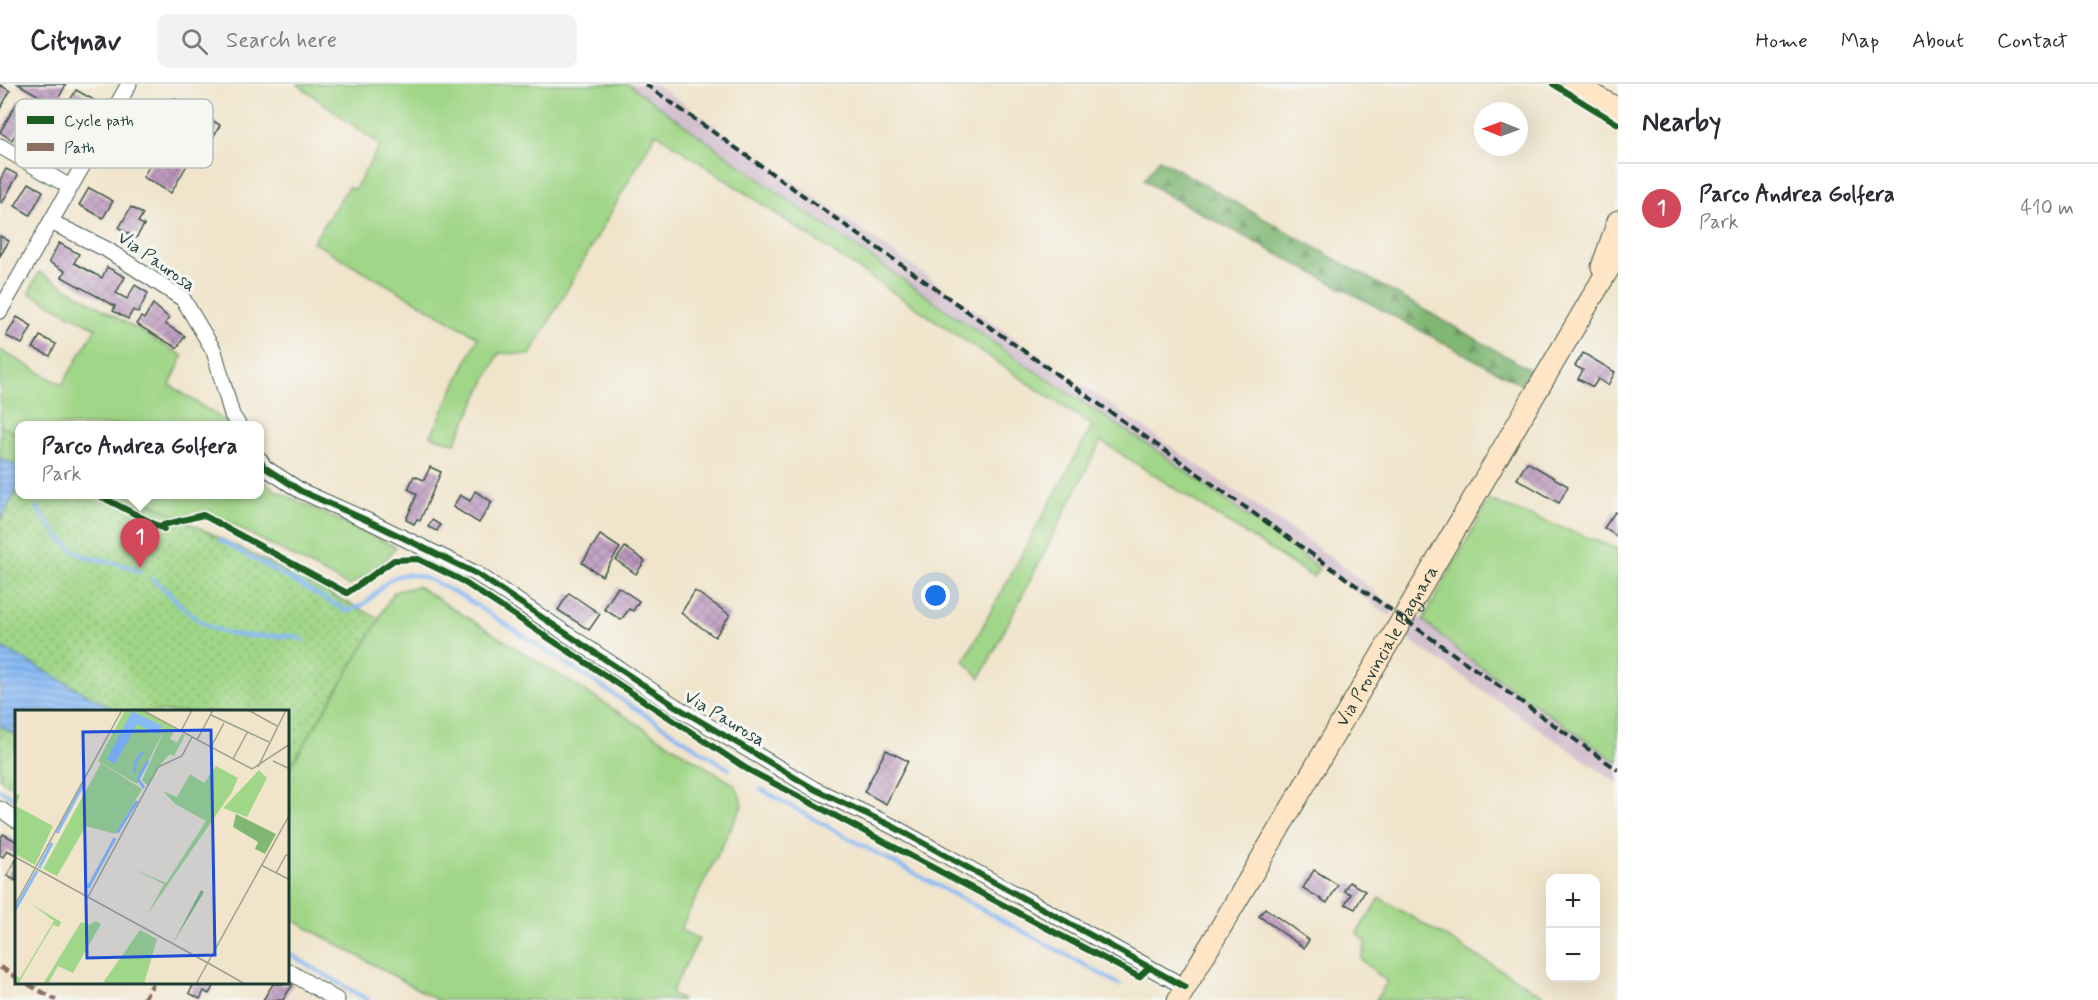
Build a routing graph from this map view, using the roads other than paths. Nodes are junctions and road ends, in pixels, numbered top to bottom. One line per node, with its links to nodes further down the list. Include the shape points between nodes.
1 (1577, 85): 2 (main road); 3 (main road)
2 (1618, 109)
3 (1618, 116)
4 (0, 146): 5 (street)
5 (15, 155)
6 (38, 168): 8 (street)
7 (80, 168): 8 (street)
8 (70, 187): 10 (street)
9 (1618, 221): 12 (main road, Via Provinciale Bagnara)
10 (51, 222): 13 (street); 14 (street, Via Paurosa, via 106,249 183,299 214,351)
11 (1618, 253): 12 (main road, Via Provinciale Bagnara)
12 (1594, 290): 19 (main road, Via Provinciale Bagnara)
13 (1, 304)
14 (235, 421)
15 (264, 467): 19 (street, Via Paurosa, via 301,491 477,574 675,706 814,789 892,826)
16 (0, 810): 17 (street)
17 (15, 819)
18 (290, 972): 20 (street)
19 (1182, 994)
20 (337, 1000)

